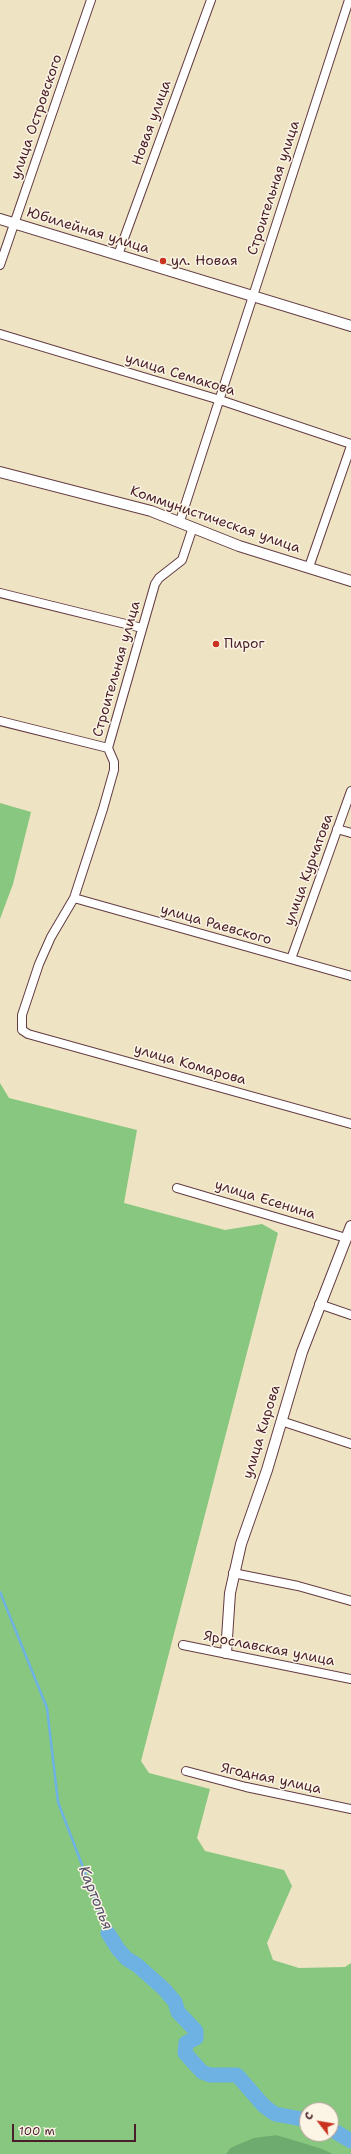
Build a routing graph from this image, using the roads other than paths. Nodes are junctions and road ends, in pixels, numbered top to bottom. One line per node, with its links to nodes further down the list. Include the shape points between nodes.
1 (91, 0): 5 (street, улица Островского)
2 (211, 0): 6 (street, Новая улица)
3 (349, 0): 8 (street, Строительная улица)
4 (0, 219): 5 (street, Юбилейная улица)
5 (14, 224): 6 (street, Юбилейная улица); 7 (street, улица Островского)
6 (118, 255): 8 (street, Юбилейная улица)
7 (0, 265)
8 (252, 295): 9 (street, Юбилейная улица); 11 (street, Строительная улица)
9 (351, 326)
10 (0, 334): 11 (street, улица Семакова)
11 (220, 400): 12 (street, улица Семакова); 14 (street, Строительная улица)
12 (351, 445): 16 (street)
13 (0, 472): 14 (street, Коммунистическая улица, via 126,503)
14 (180, 521): 15 (street, Коммунистическая улица)
15 (192, 527): 16 (street, Коммунистическая улица, via 239,546); 19 (street, Строительная улица, via 182,560 157,581)
16 (309, 567): 17 (street, Коммунистическая улица)
17 (351, 581)
18 (0, 593): 19 (street)
19 (142, 628): 21 (street, Строительная улица)
20 (0, 721): 21 (street)
21 (108, 748): 25 (street, Строительная улица, via 114,762 114,770)
22 (351, 791): 23 (street, улица Курчатова)
23 (337, 829): 24 (street); 26 (street, улица Курчатова)
24 (351, 833)
25 (74, 898): 26 (street, улица Раевского); 28 (street, Строительная улица, via 51,937 39,964 22,1015)
26 (290, 959): 27 (street, улица Раевского)
27 (351, 976)
28 (22, 1030): 29 (street, улица Комарова, via 28,1034)
29 (351, 1124)
30 (177, 1188): 32 (street, улица Есенина)
31 (351, 1226): 32 (street, улица Кирова)
32 (346, 1238): 33 (street, улица Кирова)
33 (319, 1304): 34 (street); 35 (street, улица Кирова)
34 (351, 1315)
35 (281, 1420): 36 (street); 37 (street, улица Кирова)
36 (351, 1444)
37 (233, 1573): 38 (street, via 298,1586); 40 (street, улица Кирова)
38 (351, 1601)
39 (183, 1645): 40 (street, Ярославская улица)
40 (226, 1653): 41 (street, Ярославская улица)
41 (351, 1679)
42 (186, 1771): 43 (street, Ягодная улица, via 246,1788)
43 (351, 1809)

